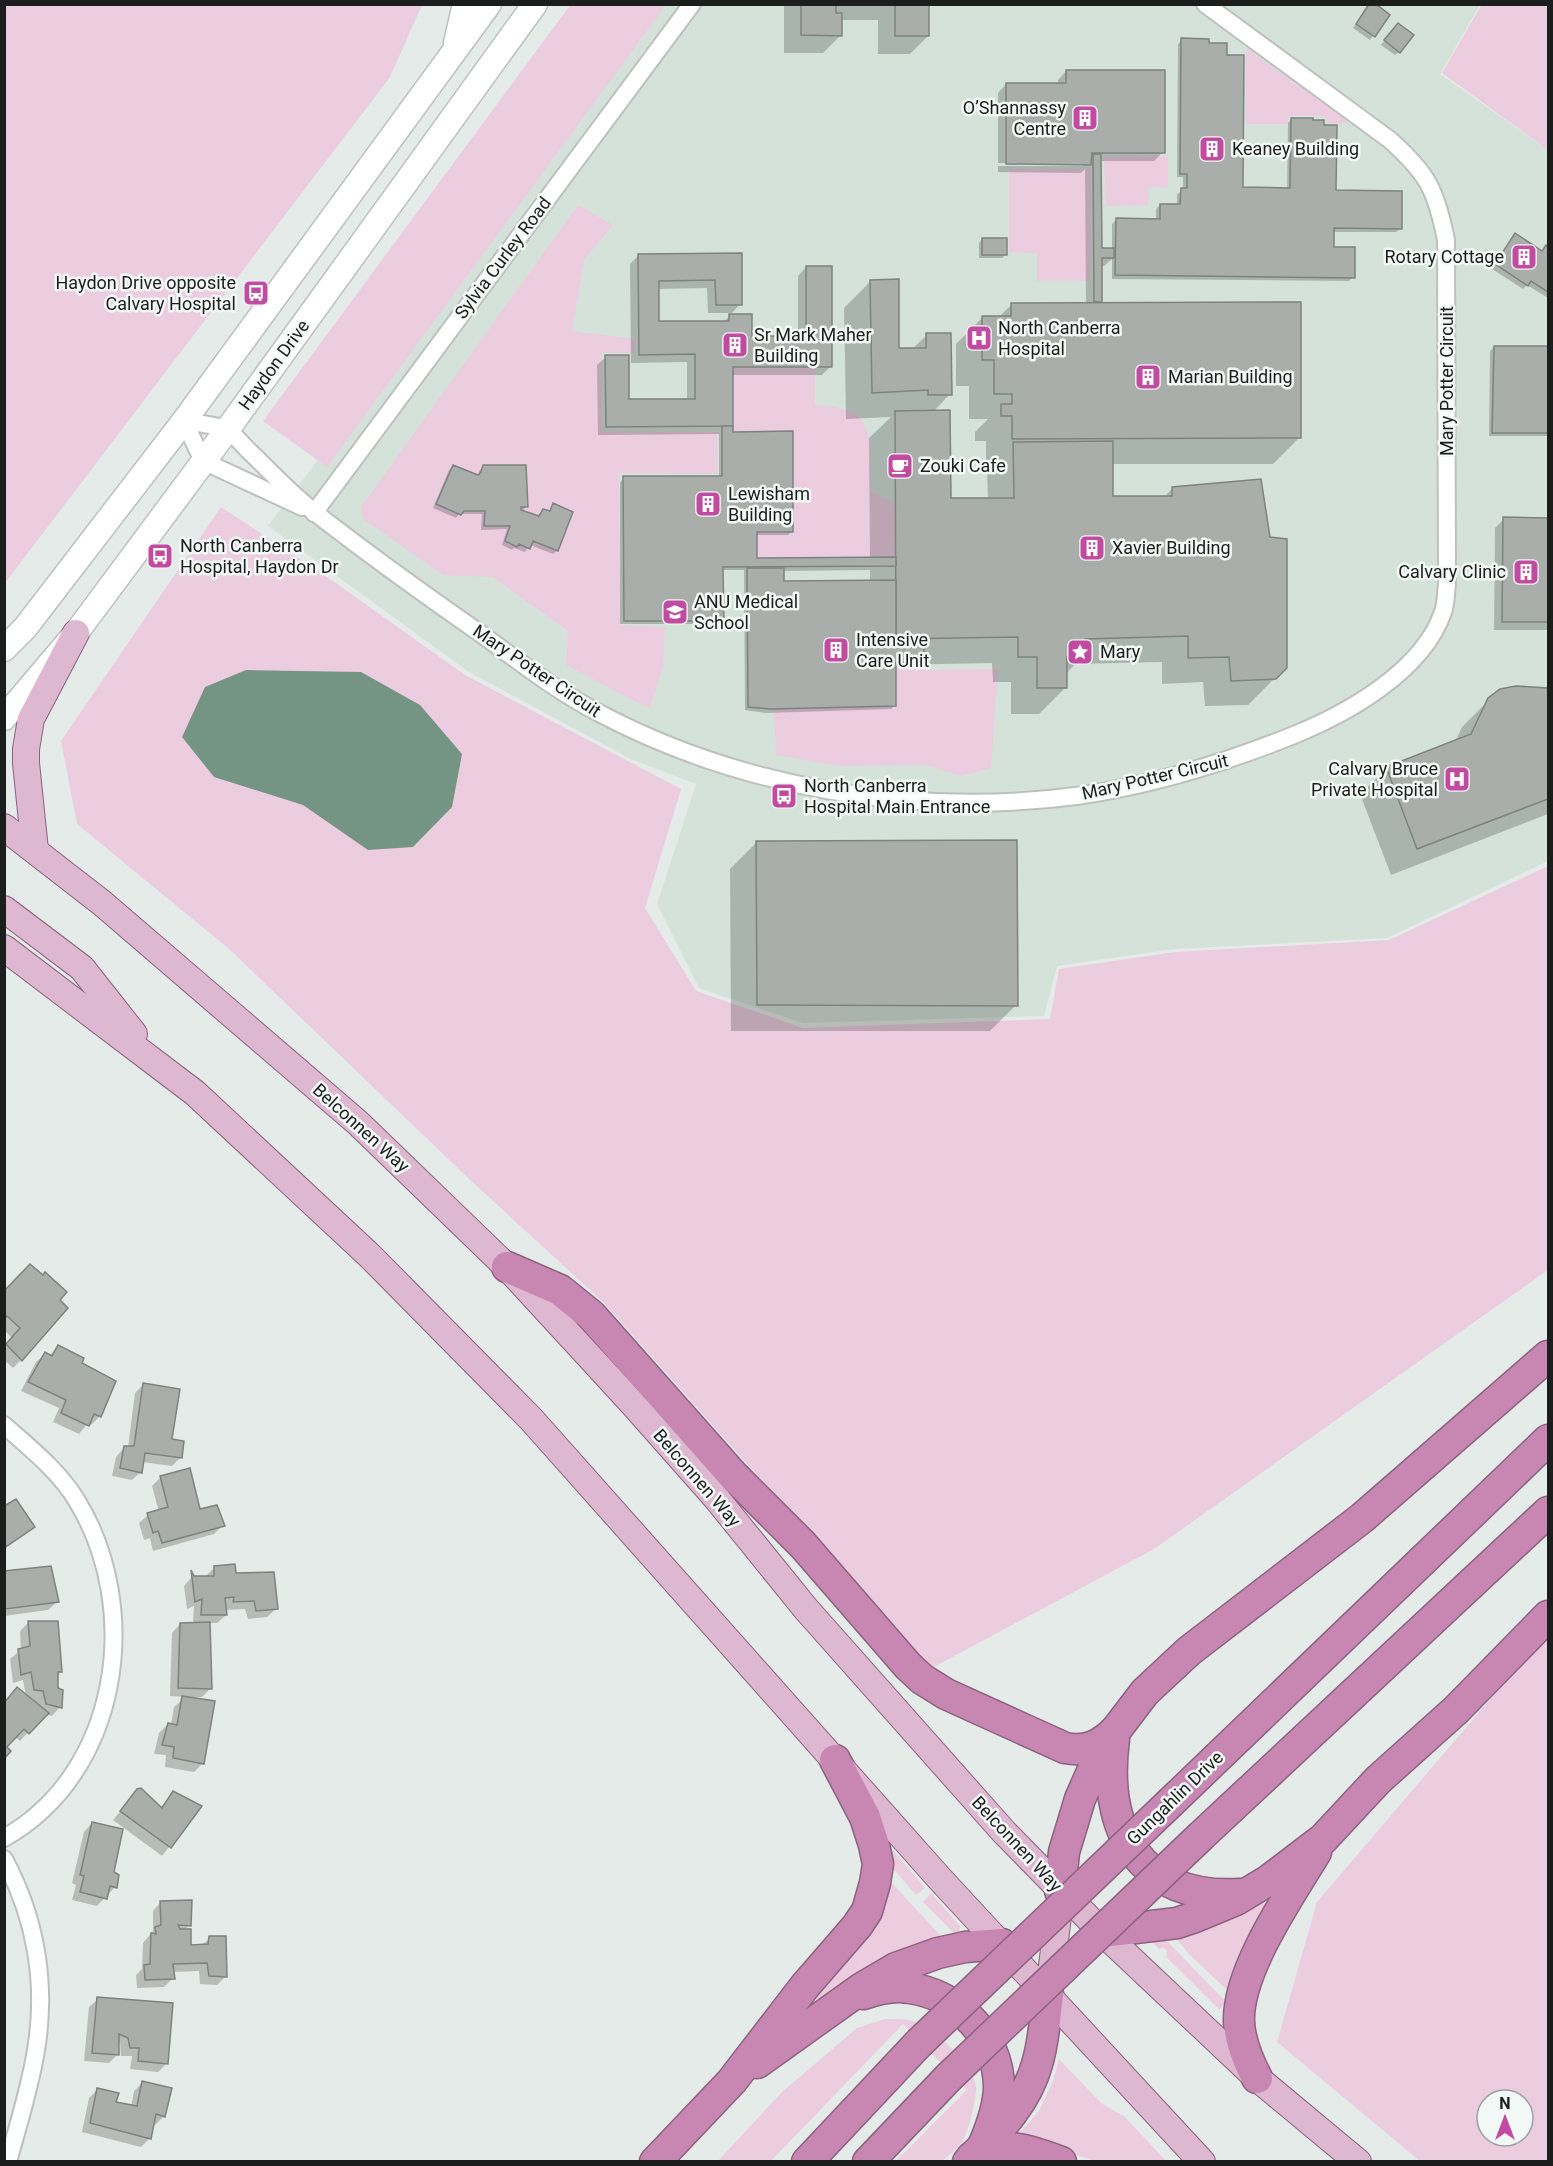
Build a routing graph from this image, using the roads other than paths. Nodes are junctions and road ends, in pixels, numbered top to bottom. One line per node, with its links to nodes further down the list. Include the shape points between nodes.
1 (465, 4): 6 (main road)
2 (489, 4): 6 (main road)
3 (535, 4): 8 (main road, Haydon Drive)
4 (692, 4): 10 (street, Sylvia Curley Road)
5 (1205, 4): 10 (street, Mary Potter Circuit, via 1416,163 1429,182 1446,240 1447,583 1443,612 1415,657 1398,674 1317,726 1237,758 1076,796 981,802 919,800 823,789 749,773 688,754 597,712 540,677)
6 (453, 54): 7 (main road)
7 (184, 421): 8 (street); 9 (street); 12 (main road, via 25,628)
8 (227, 430): 9 (main road, Haydon Drive); 10 (street, Mary Potter Circuit)
9 (203, 461): 10 (street, Mary Potter Circuit); 11 (main road, Haydon Drive)
10 (314, 513)
11 (76, 633): 13 (main road, Haydon Drive); 15 (main road, via 31,720 26,764)
12 (4, 649)
13 (4, 718)
14 (4, 827): 15 (main road, Belconnen Way)
15 (35, 850): 19 (main road, Belconnen Way, via 358,1123)
16 (4, 909): 18 (main road, via 82,968)
17 (4, 948): 18 (main road)
18 (159, 1065): 26 (main road, via 195,1093 370,1256 531,1419)
19 (507, 1267): 25 (highway, via 560,1290 591,1315 922,1679 962,1702 1065,1748 1093,1748); 30 (main road, Belconnen Way, via 717,1499 887,1702)
20 (1548, 1356): 25 (highway, via 1362,1518 1168,1669)
21 (4, 1425): 27 (street, via 51,1467 76,1500 103,1559 114,1626 108,1694 85,1756 47,1807)
22 (1548, 1440): 42 (highway, Gungahlin Drive, bridge, via 919,2043)
23 (1548, 1512): 43 (highway, bridge, via 1201,1836 949,2077)
24 (1548, 1616): 28 (highway, via 1456,1710 1377,1780)
25 (1116, 1730): 30 (highway, via 1095,1766 1072,1821); 31 (highway, via 1112,1763 1114,1807 1124,1835 1136,1853 1157,1875 1180,1887 1199,1892)
26 (836, 1760): 34 (main road); 38 (highway, via 872,1835 878,1864 869,1904 857,1926)
27 (4, 1838)
28 (1323, 1839): 31 (highway); 37 (highway, via 1268,1934 1243,1995 1239,2014 1241,2038)
29 (4, 1859): 40 (street, via 18,1884 33,1929 41,2001 36,2050)
30 (1060, 1891): 32 (main road, Belconnen Way); 33 (main road)
31 (1247, 1893): 32 (highway, via 1177,1923)
32 (1102, 1932): 33 (main road); 37 (main road, Belconnen Way)
33 (1056, 1938): 34 (main road); 35 (main road)
34 (1002, 1944): 35 (main road); 36 (highway, via 925,1956 878,1978)
35 (1048, 1994): 39 (highway, via 1041,2050 1033,2076 1016,2108); 45 (main road)
36 (834, 2009): 38 (highway); 39 (highway, via 864,1994 908,1987 947,2001 969,2017 989,2047 998,2077 996,2109)
37 (1257, 2078): 46 (main road, Belconnen Way)
38 (732, 2080): 41 (highway)
39 (975, 2154): 44 (highway, via 1008,2147)
40 (8, 2162)
41 (655, 2162)
42 (807, 2162)
43 (868, 2162)
44 (1061, 2162)
45 (1202, 2162)
46 (1358, 2162)

